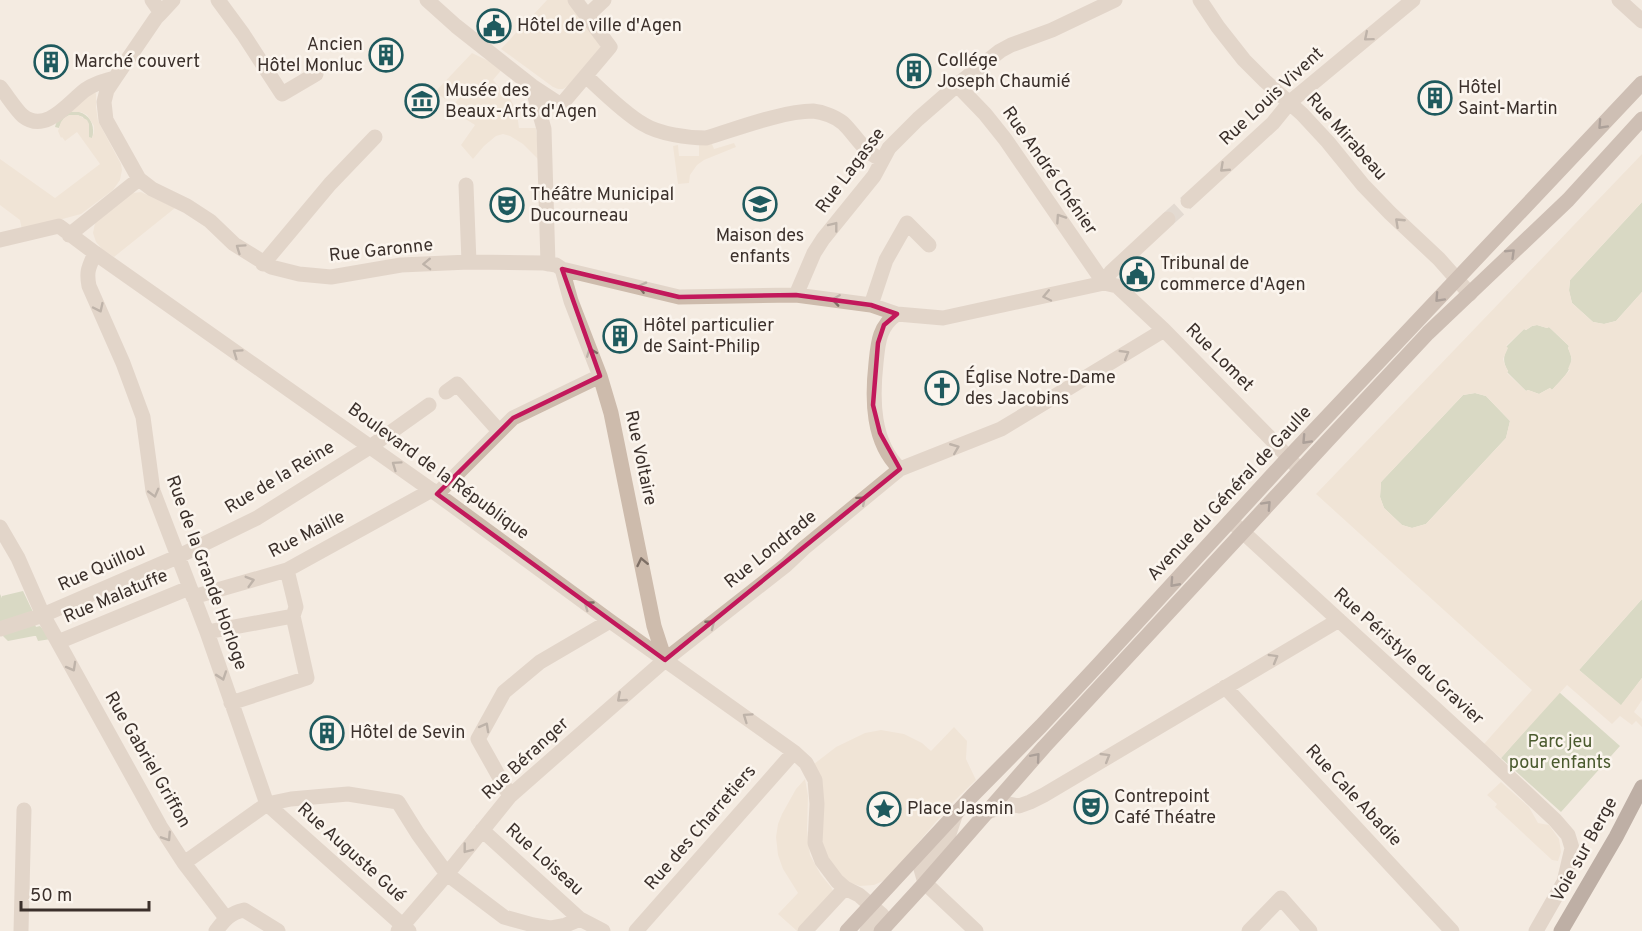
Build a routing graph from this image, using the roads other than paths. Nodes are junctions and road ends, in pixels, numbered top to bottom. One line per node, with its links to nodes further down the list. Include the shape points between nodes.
1 (152, 0): 11 (street)
2 (173, 0): 11 (street)
3 (218, 0): 14 (street, via 282,94)
4 (427, 0): 19 (street)
5 (575, 0): 12 (street)
6 (604, 0): 12 (street)
7 (1116, 0): 18 (street, Rue Lagasse, via 1011,45)
8 (1200, 0): 21 (street, Rue Mirabeau, via 1244,60)
9 (1413, 0): 21 (street, Rue Louis Vivent, one-way to 21)
10 (1619, 0): 13 (street)
11 (161, 13): 16 (street)
12 (587, 16): 15 (street, via 610,47)
13 (1642, 21)
14 (316, 74)
15 (586, 76): 22 (street); 28 (street, via 643,125 657,130 706,138 782,115 814,111 838,119 873,155)
16 (115, 78): 24 (street, via 85,90); 29 (street, via 104,102 106,120)
17 (1642, 83): 40 (main road, Avenue du Général de Gaulle, one-way to 40)
18 (957, 85): 28 (street, Rue Lagasse, via 892,144); 41 (street, Rue André Chénier, one-way to 18, via 1005,139)
19 (532, 86): 22 (street); 25 (street, Rue Voltaire)
20 (0, 87): 24 (street, via 23,116 31,121)
21 (1290, 102): 31 (street, Rue Louis Vivent, one-way to 31, via 1273,123); 40 (street, Rue Mirabeau, one-way to 21, via 1376,199)
22 (561, 105): 25 (street)
23 (1642, 119): 42 (main road, Avenue du Général de Gaulle, one-way to 23, via 1568,200)
24 (48, 121): 26 (street)
25 (544, 129): 39 (street, Rue Voltaire)
26 (34, 135)
27 (375, 137): 38 (street)
28 (883, 159): 43 (street, Rue Lagasse, one-way to 28, via 814,253)
29 (139, 179): 33 (street); 38 (street, Rue Garonne, one-way to 29, via 210,221)
30 (466, 185): 37 (street)
31 (1188, 201)
32 (1168, 219): 41 (street)
33 (64, 230): 34 (street); 36 (street, Boulevard de la République)
34 (0, 240)
35 (929, 245): 44 (street, via 907,223 886,260)
36 (95, 253): 51 (street, Boulevard de la République, one-way to 36); 59 (street, Rue de la Grande Horloge, one-way to 59, via 88,268 89,286 143,417 153,491)
37 (469, 262): 38 (street, Rue Garonne, one-way to 38, via 401,265 331,277 299,274); 39 (street, Rue Garonne)
38 (263, 264)
39 (555, 266): 43 (street, Rue Garonne, one-way to 39, via 679,297); 47 (street, Rue Voltaire, one-way to 39)
40 (1456, 279): 42 (street, Rue Mirabeau); 52 (main road, Avenue du Général de Gaulle, one-way to 52)
41 (1104, 283): 45 (street, Rue Garonne, one-way to 45, via 943,318); 46 (street, Rue Lomet, via 1117,286)
42 (1470, 294): 54 (main road, Avenue du Général de Gaulle, via 1428,333)
43 (796, 295): 44 (street, Rue Garonne, one-way to 43)
44 (871, 305): 45 (street, Rue Garonne)
45 (897, 314): 53 (street, via 884,325 878,343 873,405 890,458)
46 (1164, 330): 52 (street, Rue Lomet); 53 (street, Rue Londrade, one-way to 46, via 1001,429)
47 (600, 376): 50 (street, Rue Maille, via 513,418); 69 (street, Rue Voltaire, one-way to 47, via 654,626)
48 (446, 392): 50 (street, via 457,384)
49 (429, 405): 51 (street, Rue de la Reine)
50 (499, 431): 55 (street, Rue Maille)
51 (370, 447): 55 (street, Boulevard de la République, one-way to 51); 59 (street, Rue de la Reine, via 257,518)
52 (1288, 458): 54 (street, Rue Lomet); 56 (main road, Avenue du Général de Gaulle)
53 (900, 469): 69 (street, Rue Londrade, one-way to 53)
54 (1300, 470): 58 (main road, Avenue du Général de Gaulle, one-way to 54)
55 (434, 492): 60 (street, Rue Maille); 65 (street, Boulevard de la République, one-way to 55)
56 (1231, 521): 58 (street, Rue Péristyle du Gravier); 77 (main road, Avenue du Général de Gaulle, one-way to 77)
57 (0, 526): 62 (street, Rue Gabriel Griffon)
58 (1242, 532): 64 (street, Rue Péristyle du Gravier); 78 (main road, Avenue du Général de Gaulle, one-way to 58)
59 (177, 557): 61 (street, Rue de la Grande Horloge); 62 (street, Rue Quillou)
60 (287, 570): 61 (street, Rue Maille, one-way to 60); 63 (street, via 296,607)
61 (191, 592): 67 (street, Rue de la Grande Horloge); 68 (street, Rue Malatuffe)
62 (44, 615): 66 (street, Rue Quillou); 68 (street, Rue Gabriel Griffon)
63 (293, 616): 67 (street); 71 (street, via 307,678)
64 (1339, 620): 70 (street, one-way to 64); 101 (street, Rue Péristyle du Gravier, via 1568,835 1570,860 1564,882)
65 (610, 621): 69 (street, Boulevard de la République); 74 (street, one-way to 65, via 478,739 504,692 540,662)
66 (0, 629)
67 (207, 632): 71 (street, Rue de la Grande Horloge, one-way to 71)
68 (58, 642): 80 (street, Rue Gabriel Griffon, one-way to 80)
69 (665, 660): 72 (street, Boulevard de la République, one-way to 69); 74 (street, Rue Béranger, one-way to 74)
70 (1226, 687): 78 (street, one-way to 70, via 1044,795); 100 (street, Rue Cale Abadie)
71 (231, 703): 75 (street, Rue de la Grande Horloge)
72 (794, 752): 83 (street, via 811,770 816,787 817,851); 93 (street, Rue des Charretiers)
73 (1642, 787): 102 (main road, Voie sur Berge)
74 (510, 796): 79 (street, Rue Béranger)
75 (267, 804): 80 (street); 81 (street, via 348,794 398,802); 87 (street, Rue Auguste Gué)
76 (24, 810): 89 (street)
77 (956, 813): 82 (street, via 949,834 921,869); 84 (main road, Avenue du Général de Gaulle)
78 (985, 813): 82 (main road, Avenue du Général de Gaulle)
79 (482, 830): 81 (street, Rue Béranger, one-way to 81); 86 (street, Rue Loiseau)
80 (184, 862): 85 (street, Rue Gabriel Griffon)
81 (447, 874): 86 (street, via 504,917 550,928); 87 (street, Rue Béranger)
82 (925, 883): 96 (main road, Avenue du Général de Gaulle); 97 (street)
83 (845, 888): 84 (street); 88 (street)
84 (871, 905): 94 (main road, Avenue du Général de Gaulle); 95 (street, via 882,915)
85 (226, 918): 90 (street); 91 (street, via 244,910)
86 (580, 919): 92 (street, Rue Loiseau)
87 (403, 929)
88 (806, 930)
89 (21, 931)
90 (216, 931)
91 (279, 931)
92 (603, 931)
93 (636, 931)
94 (847, 931)
95 (867, 931)
96 (881, 931)
97 (976, 931)
98 (1249, 931): 99 (street, via 1281,898)
99 (1310, 931)
100 (1452, 931)
101 (1536, 931)
102 (1560, 931)

